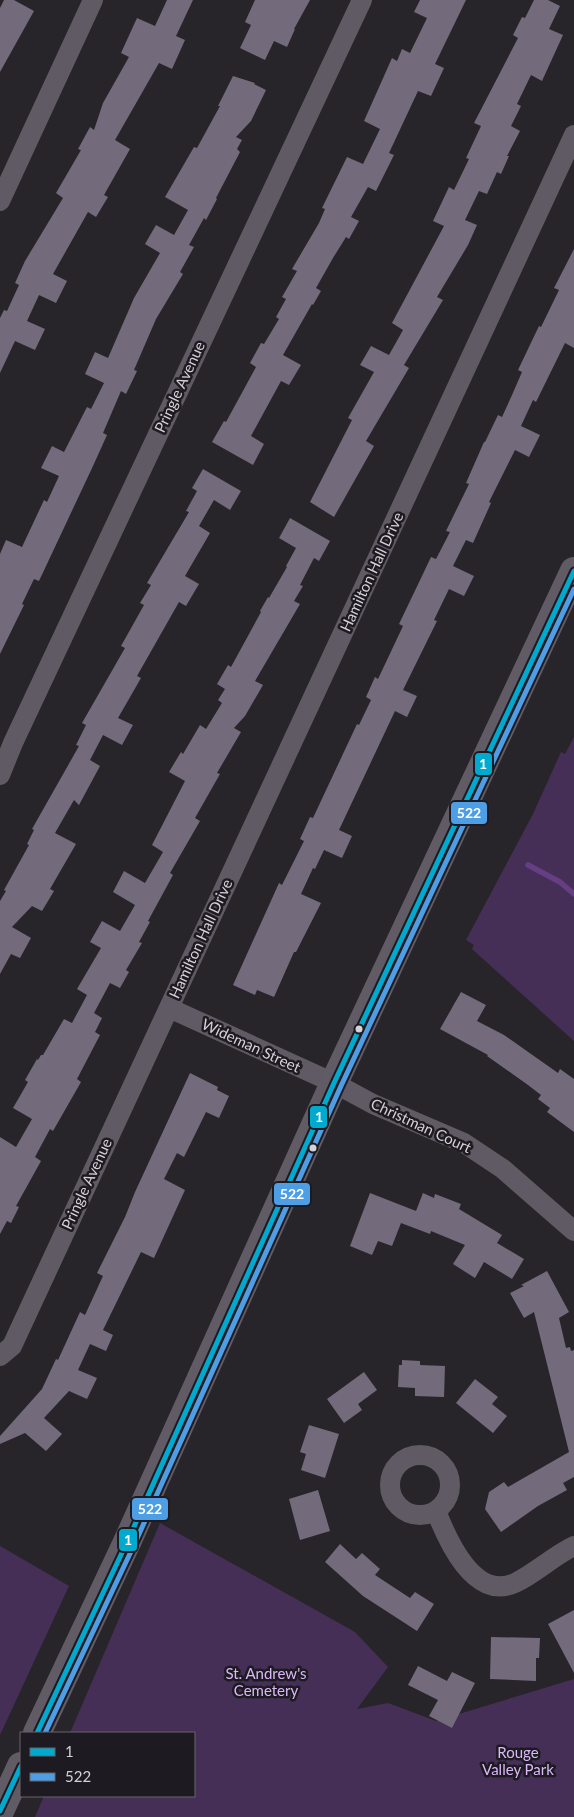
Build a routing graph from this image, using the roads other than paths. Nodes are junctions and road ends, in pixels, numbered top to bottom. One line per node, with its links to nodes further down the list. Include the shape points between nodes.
1 (93, 0): 4 (street)
2 (362, 0): 6 (street, Pringle Avenue)
3 (574, 135): 8 (street, Hamilton Hall Drive)
4 (0, 200)
5 (574, 571): 9 (main road)
6 (7, 739): 7 (street, Pringle Avenue)
7 (0, 775)
8 (169, 1008): 9 (street, Wideman Street); 11 (street, Pringle Avenue, via 12,1346)
9 (334, 1083): 10 (street, Christman Court, via 464,1143 503,1169); 14 (main road, via 151,1490)
10 (574, 1231)
11 (0, 1356)
12 (436, 1511): 13 (street, via 448,1541 462,1563 479,1579 494,1586 512,1584)
13 (574, 1546)
14 (37, 1732)
15 (20, 1768): 16 (main road)
16 (0, 1811)

